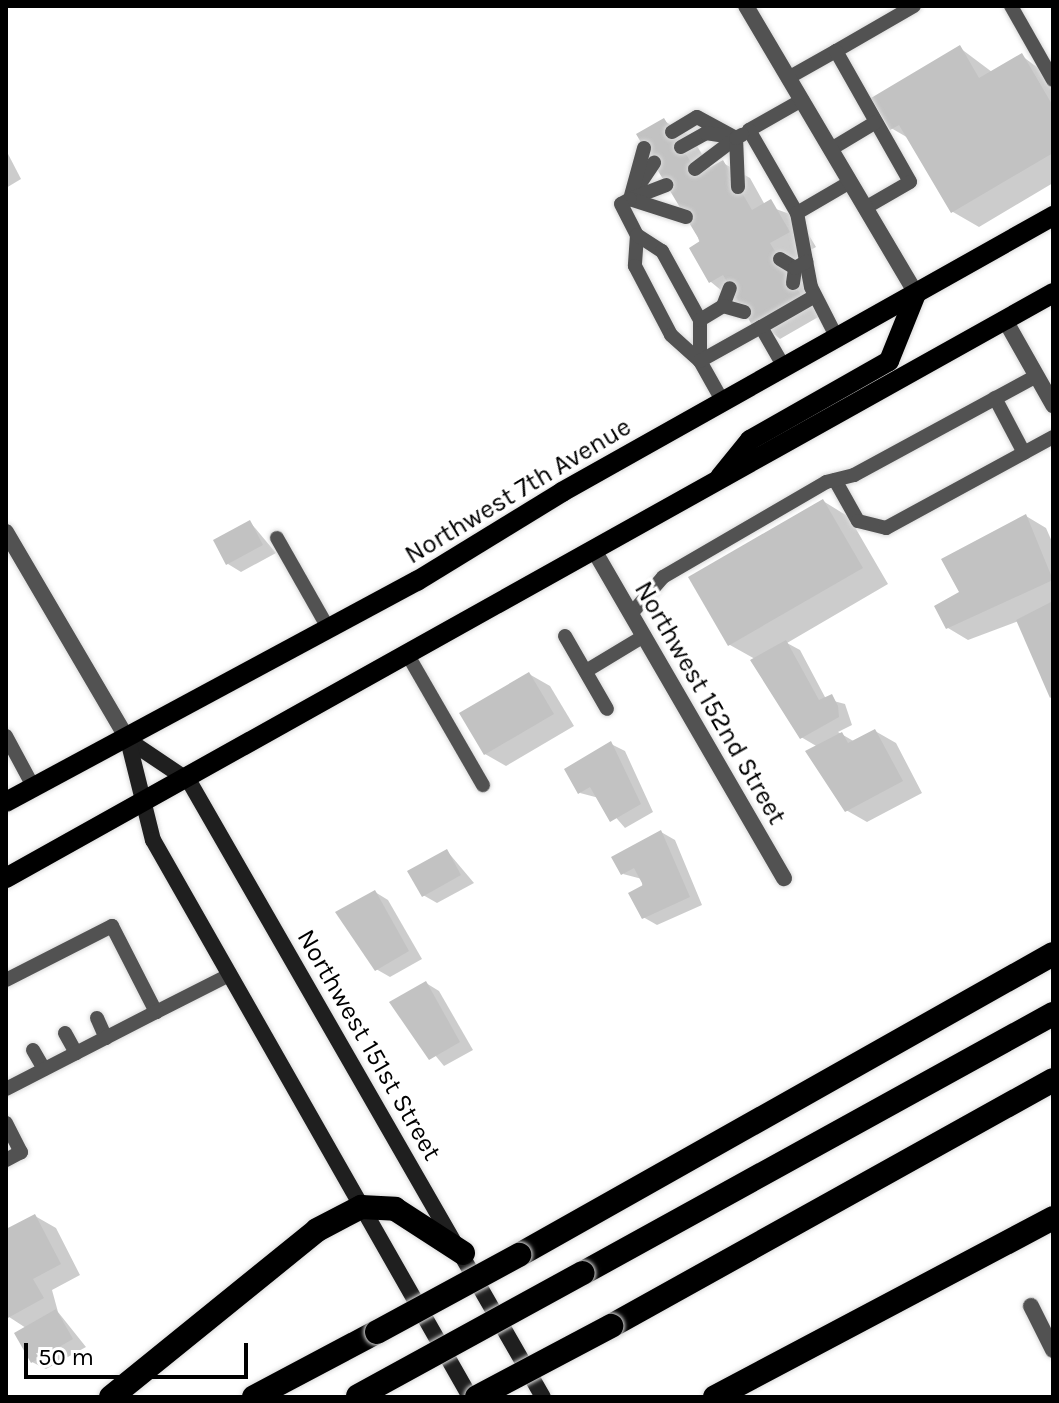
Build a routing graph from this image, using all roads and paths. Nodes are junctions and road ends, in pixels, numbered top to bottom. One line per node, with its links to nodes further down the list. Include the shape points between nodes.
1 (746, 6): 5 (street)
2 (914, 6): 4 (lane)
3 (1011, 6): 6 (lane)
4 (836, 51): 5 (lane); 8 (lane)
5 (788, 78): 7 (street)
6 (1053, 80)
7 (802, 100): 10 (lane); 13 (street)
8 (876, 122): 13 (lane); 20 (lane, via 910,182)
9 (672, 132): 10 (lane, via 697,117)
10 (742, 134): 11 (lane, via 706,133); 15 (lane); 18 (lane); 21 (lane)
11 (681, 147)
12 (644, 148): 19 (lane)
13 (831, 149): 16 (street)
14 (654, 163): 19 (lane)
15 (695, 169)
16 (850, 182): 20 (street); 21 (lane)
17 (666, 185): 19 (lane)
18 (738, 187)
19 (630, 199): 23 (lane); 24 (lane, via 621,204)
20 (865, 208): 29 (street)
21 (797, 213): 26 (lane)
22 (1053, 216): 29 (main road, Northwest 7th Avenue)
23 (686, 217)
24 (637, 235): 33 (lane, via 662,251); 37 (lane, via 635,266 671,335)
25 (780, 259): 26 (lane)
26 (798, 271): 30 (lane)
27 (730, 288): 31 (lane)
28 (1053, 293): 34 (main road)
29 (916, 294): 36 (main road, Northwest 7th Avenue); 46 (main road, via 889,361 750,440)
30 (815, 296): 35 (lane); 36 (lane)
31 (723, 306): 32 (lane); 33 (lane)
32 (744, 312)
33 (700, 320): 37 (lane)
34 (1005, 320): 39 (street); 46 (main road)
35 (761, 327): 37 (lane); 38 (lane)
36 (837, 338): 38 (main road, Northwest 7th Avenue)
37 (700, 361): 41 (lane)
38 (784, 367): 41 (main road, Northwest 7th Avenue)
39 (1036, 376): 40 (lane); 42 (street)
40 (995, 398): 44 (lane); 45 (lane)
41 (723, 402): 51 (main road, Northwest 7th Avenue, via 417,581)
42 (1053, 405)
43 (1053, 437): 44 (lane)
44 (1024, 453): 45 (lane, via 886,528 858,521)
45 (835, 480): 50 (lane, via 663,577)
46 (713, 486): 49 (main road)
47 (6, 532): 58 (street, Northwest 151st Street)
48 (277, 538): 51 (lane)
49 (595, 552): 50 (street, Northwest 152nd Street); 54 (main road)
50 (631, 614): 53 (street, Northwest 152nd Street)
51 (327, 626): 58 (main road, Northwest 7th Avenue)
52 (565, 636): 55 (lane)
53 (644, 636): 55 (lane); 65 (street, Northwest 152nd Street)
54 (409, 657): 59 (main road); 60 (lane)
55 (586, 671): 56 (lane)
56 (607, 709)
57 (6, 736): 61 (lane)
58 (128, 740): 59 (street, Northwest 151st Street); 61 (main road, Northwest 7th Avenue); 63 (street, Northwest 151st Street)
59 (189, 781): 63 (main road); 84 (street, Northwest 151st Street)
60 (483, 785)
61 (34, 788): 62 (main road, Northwest 7th Avenue)
62 (6, 802)
63 (145, 806): 64 (main road); 67 (street, Northwest 151st Street, via 153,840)
64 (6, 878)
65 (784, 878)
66 (1053, 954): 90 (highway, bridge, via 519,1255)
67 (229, 975): 69 (lane); 82 (street, Northwest 151st Street)
68 (6, 980): 69 (lane, via 34,974 112,926)
69 (156, 1012): 73 (lane)
70 (1053, 1014): 88 (highway, bridge)
71 (97, 1018): 73 (lane)
72 (65, 1033): 75 (lane)
73 (106, 1038): 75 (lane)
74 (33, 1050): 76 (lane)
75 (76, 1053): 76 (lane)
76 (44, 1069): 78 (lane)
77 (1053, 1080): 86 (highway)
78 (6, 1089)
79 (1053, 1093): 86 (highway)
80 (6, 1123): 81 (lane, via 21,1152)
81 (6, 1160)
82 (361, 1207): 84 (highway, via 395,1209); 89 (highway, via 317,1230); 91 (street, Northwest 151st Street)
83 (1053, 1218): 95 (highway)
84 (463, 1253): 94 (street, Northwest 151st Street)
85 (1031, 1306): 87 (street)
86 (614, 1332): 92 (highway, bridge); 93 (highway)
87 (1053, 1350)
88 (356, 1396)
89 (111, 1397)
90 (254, 1397)
91 (470, 1397)
92 (477, 1397)
93 (505, 1397)
94 (543, 1397)
95 (715, 1397)

